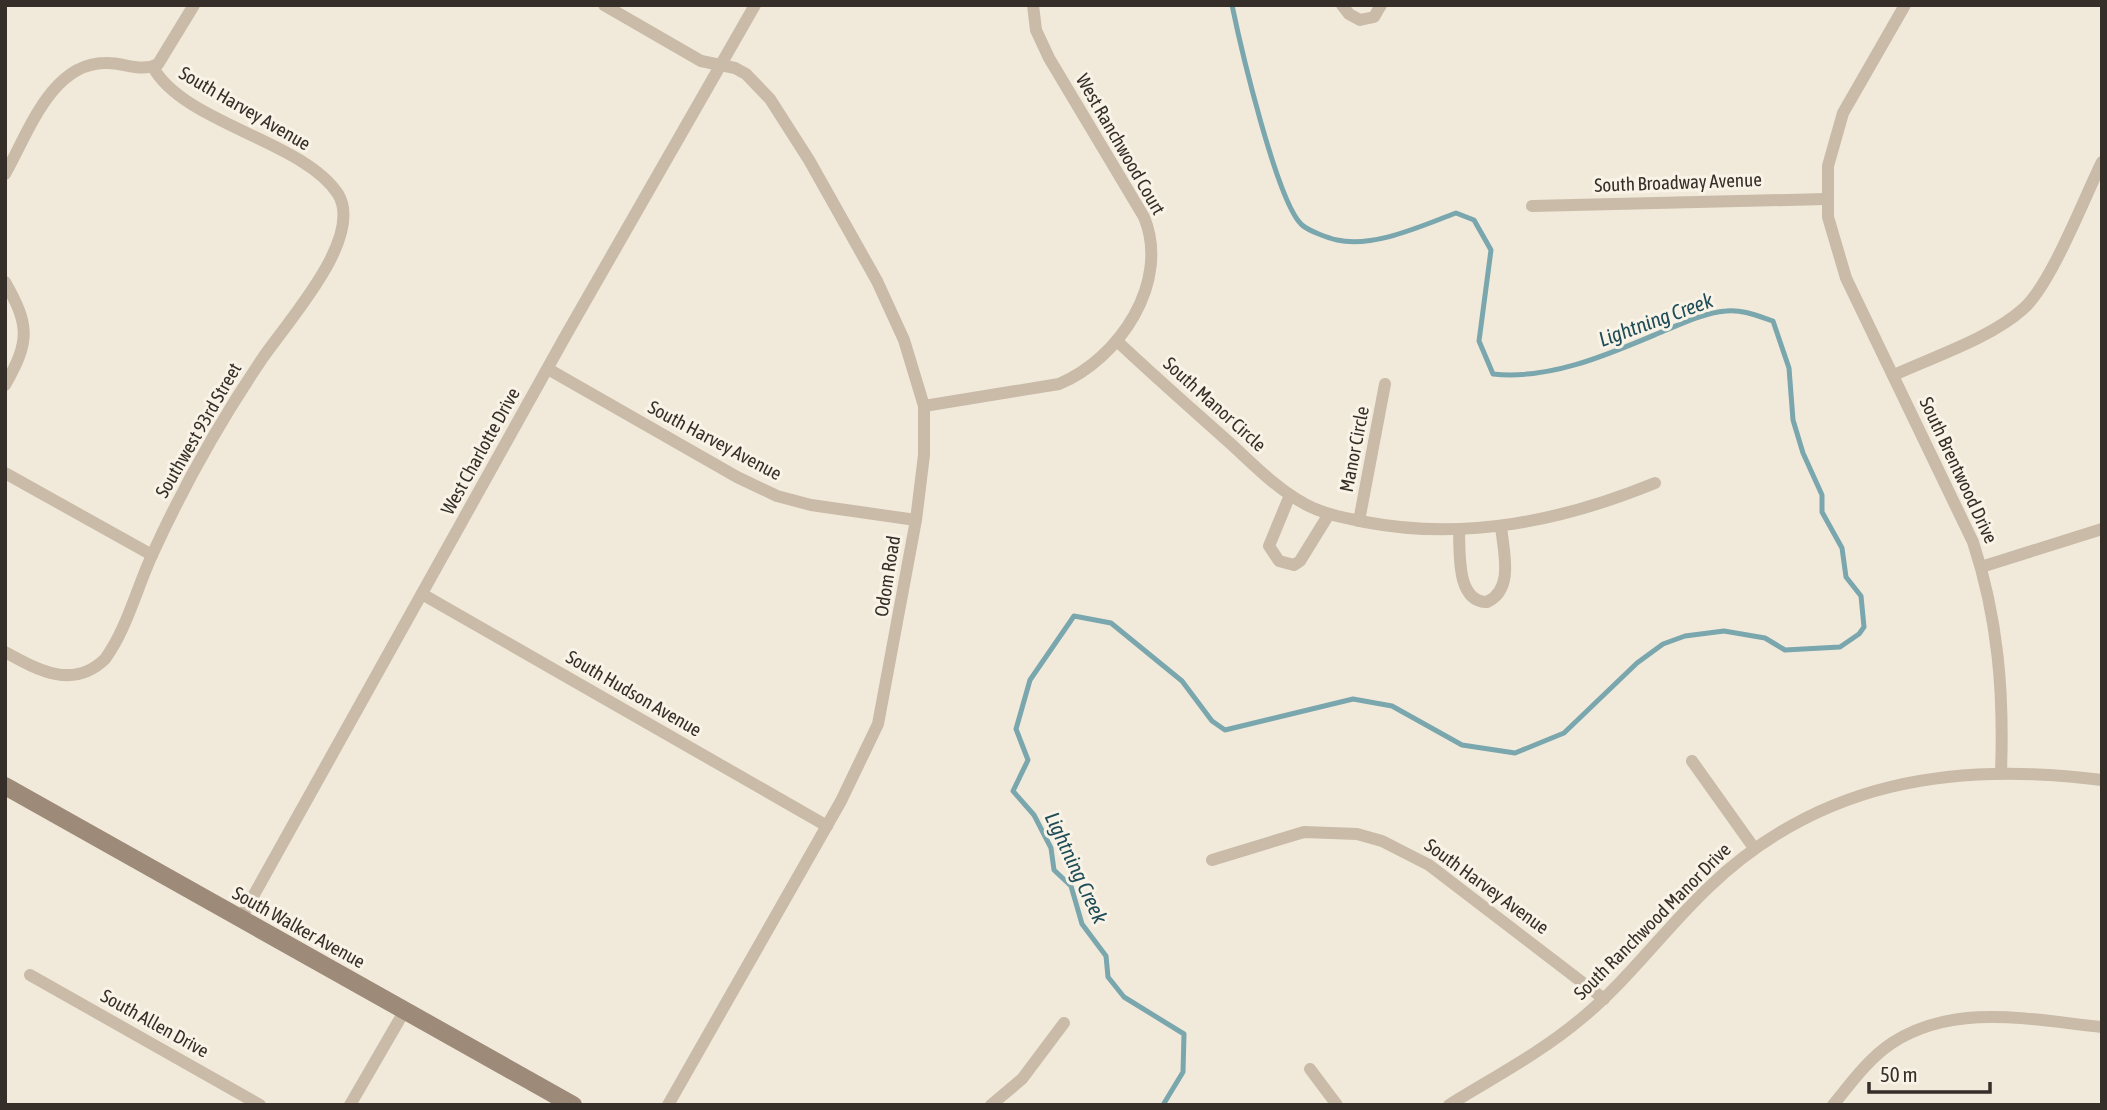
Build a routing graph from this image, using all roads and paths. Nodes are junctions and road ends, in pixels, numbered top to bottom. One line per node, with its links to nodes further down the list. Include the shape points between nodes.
1 (194, 5): 9 (street, via 163,60)
2 (604, 5): 8 (street, Odom Road, via 701,61)
3 (755, 5): 8 (street, West Charlotte Drive)
4 (1033, 5): 16 (street, West Ranchwood Court, via 1036,30 1049,58 1150,232 1148,276)
5 (1342, 5): 6 (street, via 1360,20 1374,17)
6 (1381, 5)
7 (1905, 5): 12 (street, South Brentwood Drive, via 1843,113 1830,152)
8 (720, 66): 17 (street, West Charlotte Drive); 21 (street, Odom Road, via 746,74 770,99 804,150 877,281 904,341)
9 (152, 67): 11 (street, via 110,62 77,68 44,104); 14 (street, South Harvey Avenue, via 172,91 318,173 337,194)
10 (2102, 162): 18 (street, via 2042,286 2025,308 1986,333)
11 (5, 174)
12 (1826, 199): 13 (street, South Broadway Avenue); 18 (street, South Brentwood Drive, via 1838,257)
13 (1532, 206)
14 (344, 212): 31 (street, Southwest 93rd Street, via 334,254 229,408)
15 (5, 282): 20 (street, via 26,334)
16 (1117, 341): 21 (street, West Ranchwood Court, via 1091,368 1059,384); 24 (street, South Manor Circle)
17 (548, 369): 26 (street, South Harvey Avenue, via 777,496); 33 (street, West Charlotte Drive)
18 (1894, 375): 32 (street, South Brentwood Drive)
19 (1385, 384): 27 (street, Manor Circle)
20 (5, 385)
21 (924, 406): 26 (street, Odom Road)
22 (5, 473): 31 (street)
23 (1655, 483): 28 (street, South Manor Circle, via 1593,507)
24 (1290, 495): 25 (street, South Manor Circle); 25 (street, via 1269,546 1279,562 1294,565 1300,561)
25 (1329, 514): 27 (street, South Manor Circle)
26 (916, 520): 39 (street, Odom Road, via 882,710 863,759)
27 (1359, 521): 30 (street, South Manor Circle)
28 (1501, 526): 30 (street, South Manor Circle); 30 (street, via 1505,578 1498,594 1487,602 1475,600 1466,589)
29 (2102, 529): 32 (street)
30 (1460, 530)
31 (152, 555): 34 (street, Southwest 93rd Street, via 110,652 90,671 55,675)
32 (1981, 567): 36 (street, South Brentwood Drive, via 2000,659)
33 (422, 594): 39 (street, South Hudson Avenue); 42 (street, West Charlotte Drive)
34 (5, 652)
35 (1692, 761): 40 (street)
36 (2001, 772): 37 (street, South Ranchwood Manor Drive); 40 (street, South Ranchwood Manor Drive, via 1932,776 1874,790 1814,814)
37 (2102, 780)
38 (5, 786): 42 (main road, South Walker Avenue)
39 (827, 826): 52 (street, Odom Road)
40 (1754, 848): 44 (street, South Ranchwood Manor Drive, via 1706,891)
41 (1212, 860): 44 (street, South Harvey Avenue, via 1304,832 1327,831 1382,841 1429,865)
42 (242, 918): 45 (main road, South Walker Avenue)
43 (30, 975): 49 (street, South Allen Drive)
44 (1604, 999): 55 (street, South Ranchwood Manor Drive, via 1531,1054)
45 (405, 1010): 50 (street); 51 (main road, South Walker Avenue)
46 (1064, 1024): 53 (street, via 1022,1079)
47 (2102, 1027): 56 (street, via 1976,1016 1942,1020 1892,1043)
48 (1310, 1069): 54 (street)
49 (260, 1105)
50 (350, 1105)
51 (573, 1105)
52 (668, 1105)
53 (991, 1105)
54 (1337, 1105)
55 (1449, 1105)
56 (1832, 1105)

